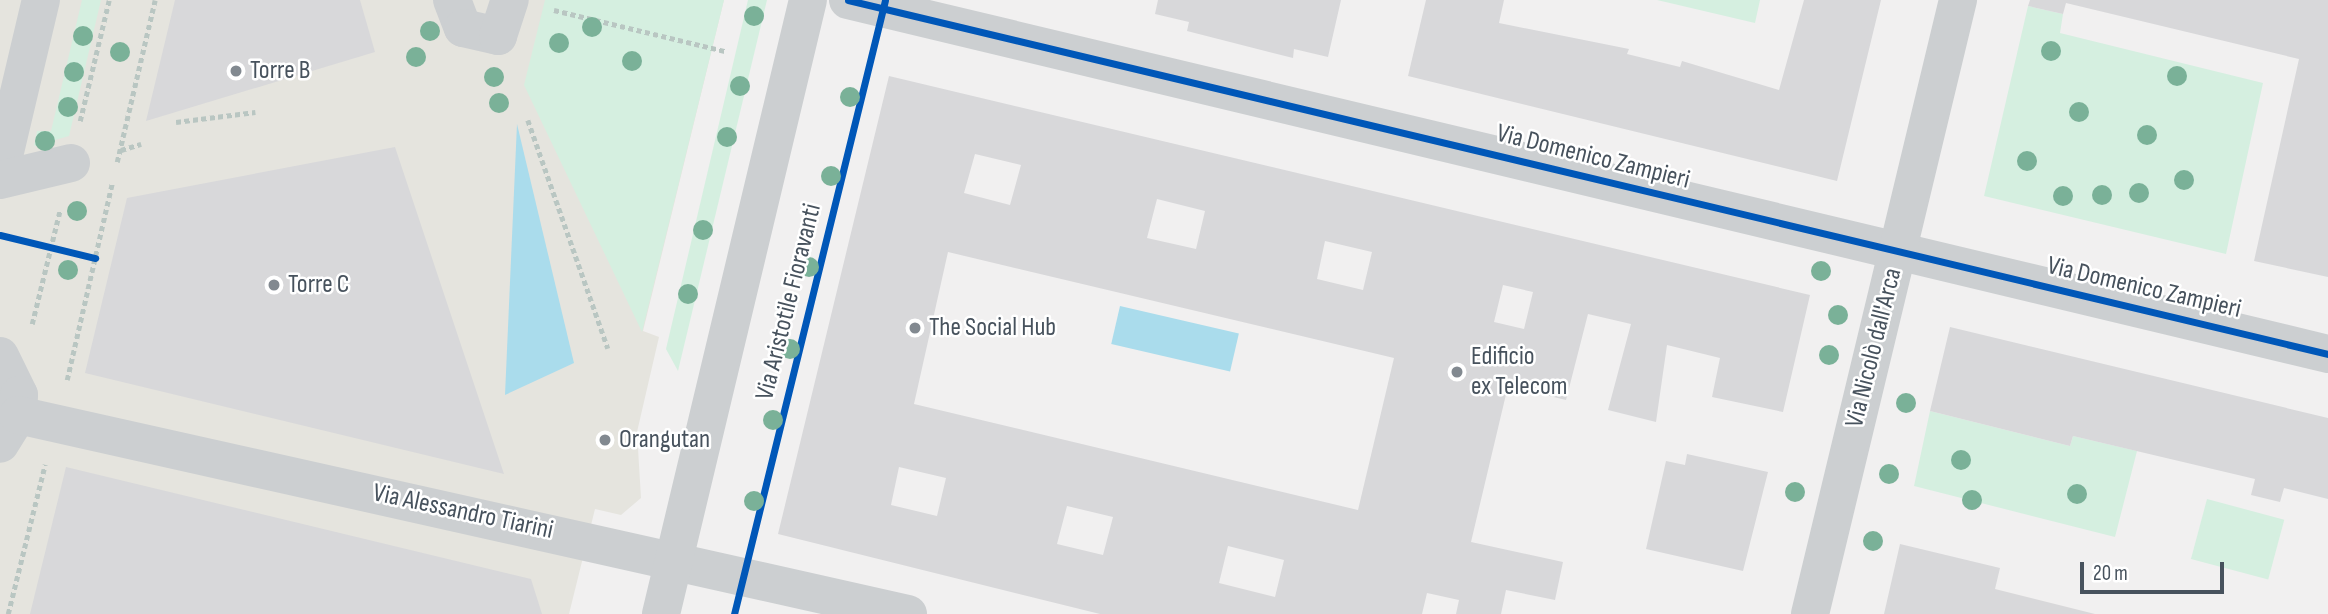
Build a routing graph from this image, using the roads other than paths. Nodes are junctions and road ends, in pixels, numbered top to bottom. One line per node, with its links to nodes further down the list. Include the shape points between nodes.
1 (41, 0): 8 (street)
2 (452, 0): 6 (street, via 463,28 498,36)
3 (808, 0): 14 (street, Via Aristotile Fioravanti)
4 (848, 0): 10 (street, Via Domenico Zampieri)
5 (1958, 0): 10 (street, Via Nicolò dall'Arca)
6 (526, 4)
7 (71, 163): 9 (street)
8 (0, 173)
9 (0, 180)
10 (1897, 251): 11 (street, Via Domenico Zampieri); 17 (street, Via Nicolò dall'Arca)
11 (2328, 354)
12 (0, 356): 13 (street, via 14,376)
13 (9, 430): 14 (street, Via Alessandro Tiarini)
14 (674, 558): 15 (street, Via Aristotile Fioravanti); 16 (street, Via Alessandro Tiarini)
15 (660, 614)
16 (908, 614)
17 (1810, 614)

